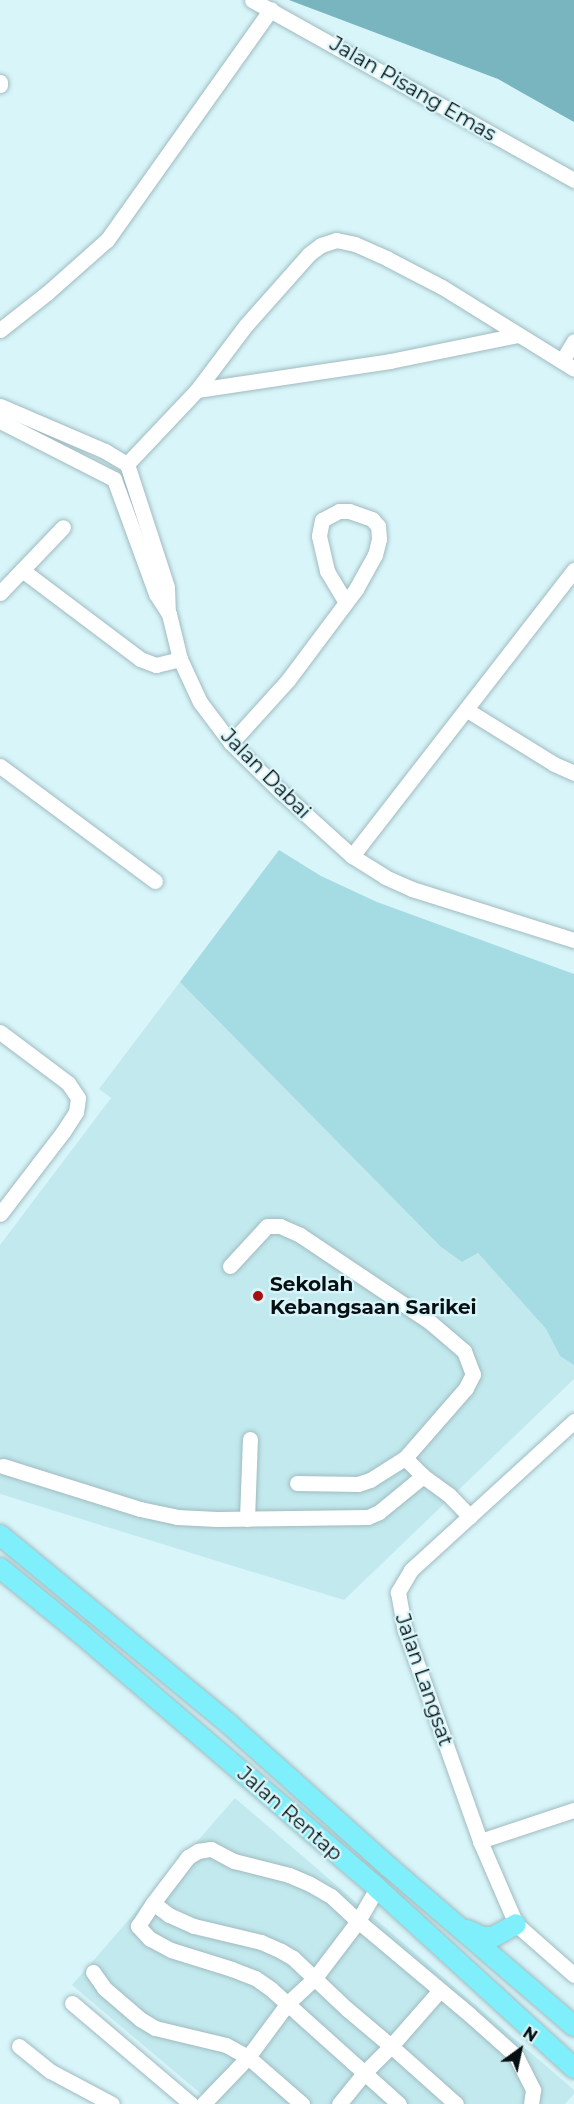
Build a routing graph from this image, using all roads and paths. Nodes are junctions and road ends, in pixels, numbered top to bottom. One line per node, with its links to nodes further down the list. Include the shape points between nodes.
1 (252, 0): 2 (street, Jalan Pisang Emas)
2 (271, 9): 3 (street, Jalan Pisang Emas); 4 (street, via 107,240)
3 (574, 180)
4 (0, 330)
5 (518, 335): 7 (street); 8 (street, via 390,362); 8 (street, via 397,263 356,244 336,240 309,254 246,325)
6 (574, 341): 7 (street)
7 (568, 365)
8 (197, 390): 11 (street)
9 (0, 406): 11 (street)
10 (0, 421): 17 (street, Jalan Dabai, via 114,479 156,594)
11 (127, 464): 17 (street, via 167,587)
12 (63, 527): 13 (street)
13 (22, 570): 15 (street); 18 (street, via 140,659 156,665)
14 (574, 570): 19 (street)
15 (0, 593)
16 (345, 601): 16 (street, via 327,571 319,536 322,520 339,511 372,519 378,526 379,539 375,555); 20 (street, via 288,680)
17 (169, 614): 18 (street, Jalan Dabai)
18 (180, 659): 20 (street, Jalan Dabai, via 200,702)
19 (467, 710): 22 (street); 23 (street)
20 (231, 743): 23 (street, Jalan Dabai)
21 (0, 766): 24 (street)
22 (574, 773)
23 (352, 856): 25 (street, Jalan Dabai, via 412,888)
24 (155, 881)
25 (574, 940)
26 (0, 1032): 27 (street, via 68,1083 78,1098 76,1112 63,1132)
27 (0, 1214)
28 (230, 1266): 31 (street, via 267,1226 280,1226 300,1235 430,1322 464,1351 473,1374 466,1388)
29 (574, 1421): 35 (street, Jalan Langsat)
30 (250, 1439): 36 (street)
31 (405, 1458): 33 (street); 34 (street, via 358,1484)
32 (3, 1466): 36 (street, via 140,1509 177,1517)
33 (423, 1476): 35 (street); 36 (street, via 368,1517)
34 (297, 1483)
35 (470, 1516): 40 (street, Jalan Langsat, via 411,1570 398,1592 405,1630)
36 (247, 1519)
37 (0, 1535): 45 (main road, Jalan Rentap, via 229,1724)
38 (0, 1568): 41 (main road, Jalan Rentap)
39 (574, 1810): 40 (street)
40 (480, 1841): 44 (street, Jalan Langsat)
41 (376, 1888): 43 (street); 56 (main road, Jalan Rentap)
42 (153, 1903): 43 (street, via 188,1857 211,1849 310,1884 331,1896); 48 (street, via 170,1916 194,1926 261,1942 281,1951); 51 (street, via 138,1926 150,1939 255,1978)
43 (358, 1921): 48 (street); 49 (street)
44 (516, 1924): 45 (main road, via 483,1937); 47 (street, Jalan Langsat)
45 (459, 1927): 52 (main road, Jalan Rentap)
46 (93, 1972): 55 (street, via 104,1988 155,2028 226,2045)
47 (574, 1975)
48 (314, 1979): 51 (street); 54 (street)
49 (440, 1990): 54 (street); 65 (street, via 516,2056 533,2090)
50 (72, 2003): 59 (street)
51 (288, 2003): 55 (street); 57 (street)
52 (574, 2026)
53 (19, 2046): 58 (street, via 50,2071)
54 (391, 2046): 57 (street); 64 (street)
55 (248, 2057): 60 (street); 61 (street)
56 (574, 2068)
57 (363, 2074): 62 (street); 63 (street)
58 (112, 2104)
59 (191, 2104)
60 (203, 2104)
61 (302, 2104)
62 (339, 2104)
63 (399, 2104)
64 (456, 2104)
65 (531, 2104)

